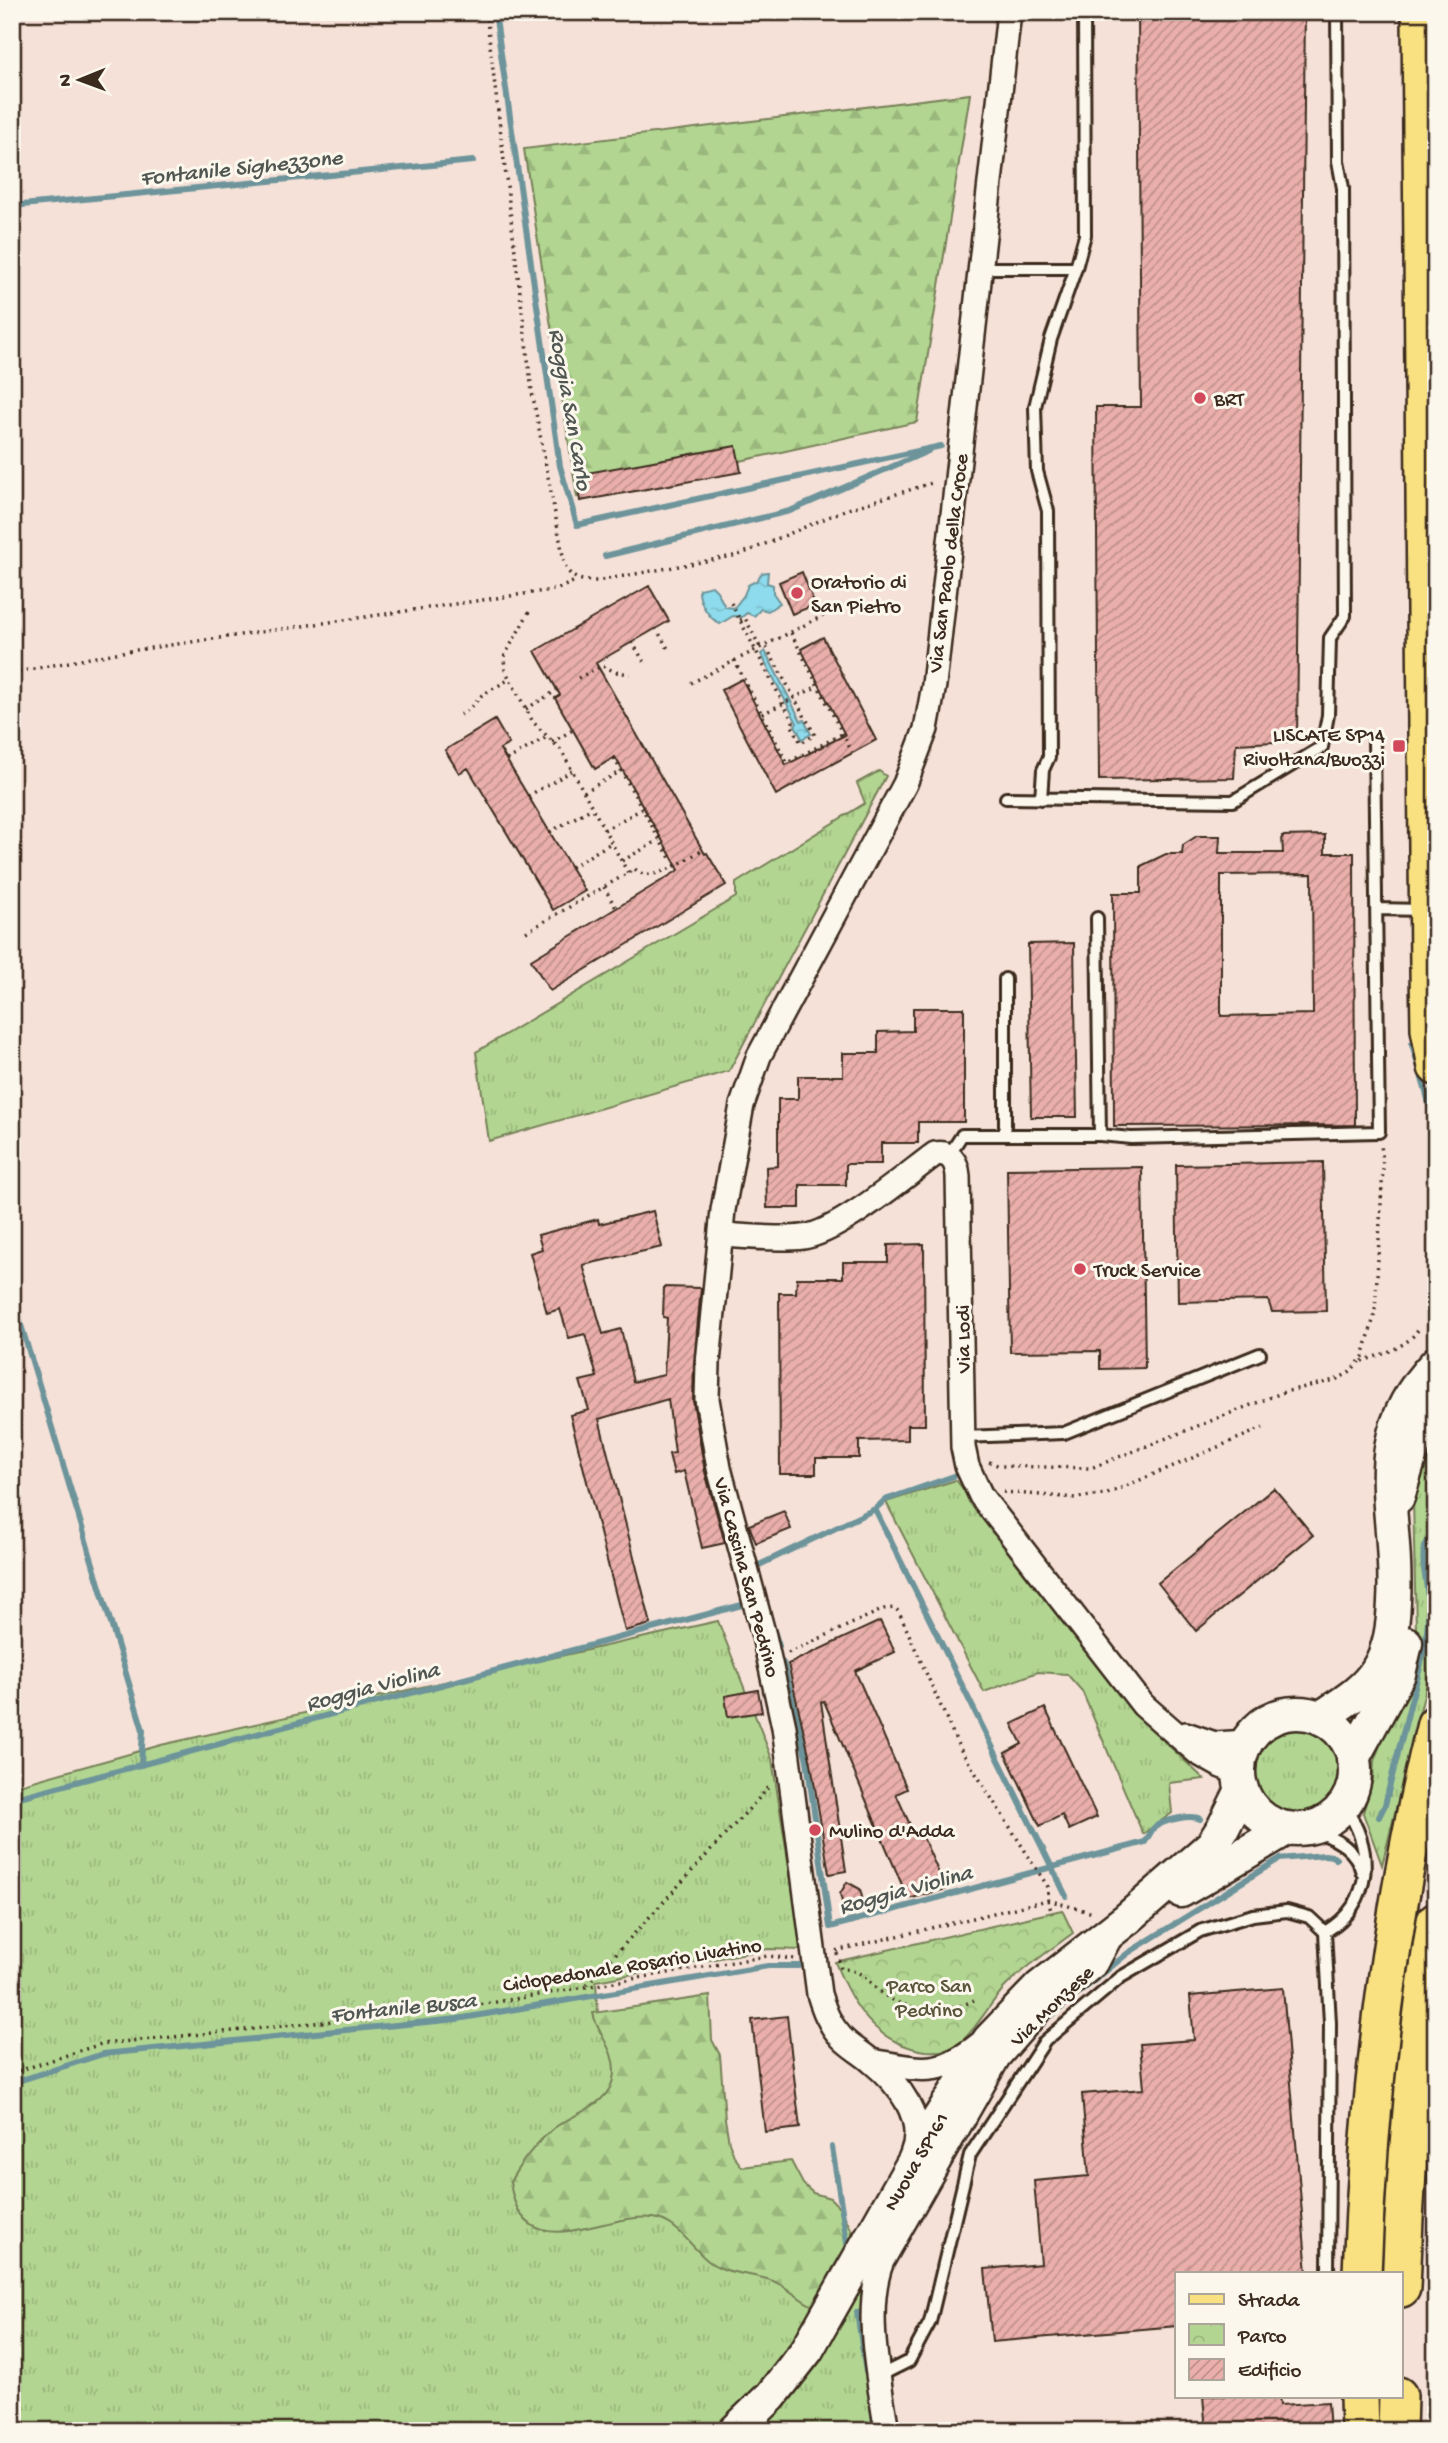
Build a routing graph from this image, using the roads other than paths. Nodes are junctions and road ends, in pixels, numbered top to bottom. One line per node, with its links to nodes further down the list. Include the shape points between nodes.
1 (1009, 12): 5 (street, Via San Paolo della Croce)
2 (1084, 12): 6 (lane, via 1085,235)
3 (1337, 12): 11 (lane, via 1338,161 1343,188 1345,616 1330,638 1328,715 1322,747 1233,801)
4 (1420, 12): 7 (main road)
5 (981, 268): 6 (lane); 18 (street, Via San Paolo della Croce, via 934,685 921,744 898,799)
6 (1076, 268): 11 (lane, via 1051,339 1035,407 1037,471 1048,512 1050,745)
7 (1431, 623): 9 (main road)
8 (1374, 740): 12 (lane)
9 (1431, 792): 13 (main road)
10 (1006, 798): 11 (lane)
11 (1041, 799)
12 (1376, 909): 13 (lane); 20 (lane, via 1379,1132)
13 (1428, 910): 15 (main road)
14 (1097, 918): 20 (lane)
15 (1432, 966): 17 (main road, via 1429,1029)
16 (1004, 979): 19 (lane)
17 (1436, 1067)
18 (751, 1074): 22 (street, Via Cascina San Pedrino)
19 (1005, 1135): 20 (lane); 21 (lane, via 962,1135)
20 (1100, 1135)
21 (949, 1156): 22 (street, via 935,1154 849,1217 810,1236); 26 (street, Via Lodi, via 958,1176)
22 (721, 1235): 42 (street, Via Cascina San Pedrino, via 708,1363 708,1411 771,1661 826,1954 819,1994 836,2031)
23 (1260, 1354): 26 (lane, via 1064,1433)
24 (1436, 1363): 27 (main road, via 1404,1406 1392,1435 1388,1467)
25 (1436, 1404): 27 (main road, via 1422,1426)
26 (964, 1437): 29 (street, Via Lodi, via 964,1453 976,1488)
27 (1392, 1518): 28 (main road)
28 (1396, 1579): 30 (main road, via 1391,1634 1377,1669 1353,1695); 33 (main road, via 1406,1622 1405,1653 1395,1684)
29 (1153, 1715): 32 (street, Via Lodi, via 1205,1742); 34 (street, Via Lodi)
30 (1320, 1718): 32 (main road, via 1300,1713 1275,1717); 33 (main road, via 1340,1733)
31 (1436, 1724): 45 (highway, via 1414,1815 1382,2013 1369,2130)
32 (1247, 1742): 34 (main road, Nuova SP161)
33 (1353, 1758): 35 (main road, via 1353,1783)
34 (1240, 1781): 36 (main road, via 1259,1815 1273,1824); 38 (main road, Nuova SP161, via 1212,1844)
35 (1343, 1805): 36 (main road, Nuova SP161, via 1328,1819); 37 (lane, via 1362,1835)
36 (1298, 1828): 37 (lane, via 1346,1846 1358,1861); 38 (main road, Nuova SP161)
37 (1363, 1878): 40 (lane, via 1350,1911)
38 (1122, 1922): 41 (main road, Nuova SP161, via 1051,1977); 47 (street, Via Monzese, via 1096,1964 1040,2010 998,2058 882,2261 872,2305)
39 (1436, 1922): 46 (highway, via 1408,2137)
40 (1325, 1931): 44 (lane, via 1330,2023); 47 (lane, via 1309,1917 1287,1911 1253,1915 1200,1931 1121,1977 1045,2041 970,2155 930,2322 909,2361)
41 (999, 2029): 42 (street, Via Cascina San Pedrino, via 961,2059 940,2068); 43 (main road, Nuova SP161, via 964,2076)
42 (872, 2061): 43 (street, Via Cascina San Pedrino, via 906,2099 915,2120 914,2149)
43 (895, 2196): 50 (main road, Nuova SP161, via 807,2350 782,2384)
44 (1328, 2272)
45 (1362, 2272)
46 (1402, 2272)
47 (879, 2376): 51 (street, Via Monzese)
48 (1359, 2398): 52 (highway)
49 (1398, 2398): 53 (highway)
50 (735, 2431)
51 (887, 2431)
52 (1360, 2431)
53 (1398, 2431)

